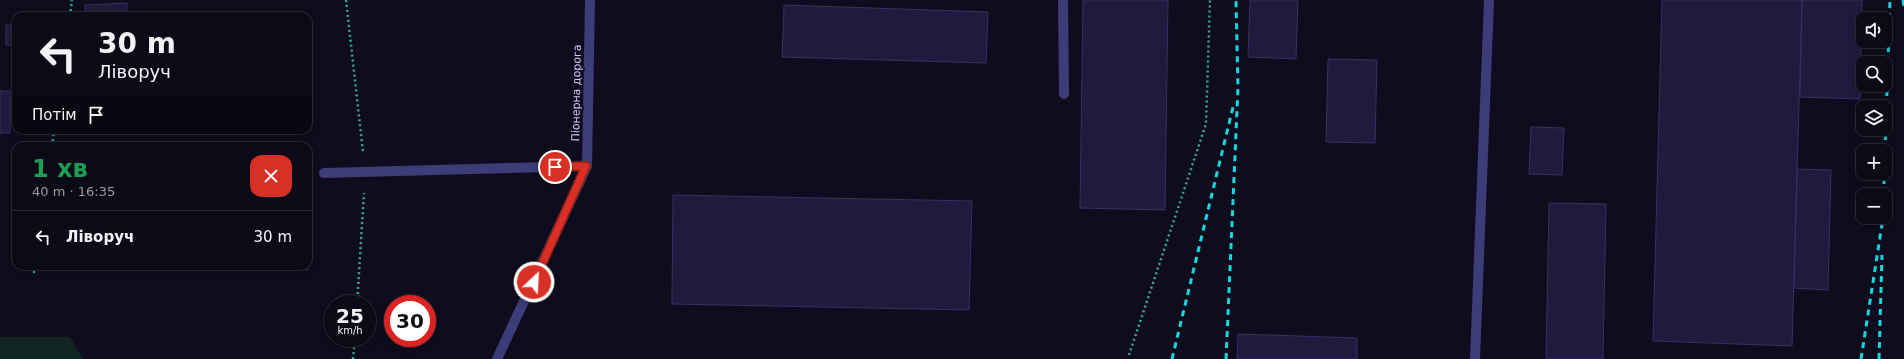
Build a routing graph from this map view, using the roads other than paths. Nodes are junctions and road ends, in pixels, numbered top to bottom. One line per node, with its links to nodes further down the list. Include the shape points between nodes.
1 (590, 0): 5 (street, Піонерна дорога)
2 (1064, 0): 4 (street)
3 (1489, 0): 8 (street)
4 (1064, 94)
5 (586, 166): 6 (street); 7 (street, Піонерна дорога)
6 (324, 173)
7 (497, 359)
8 (1475, 359)

